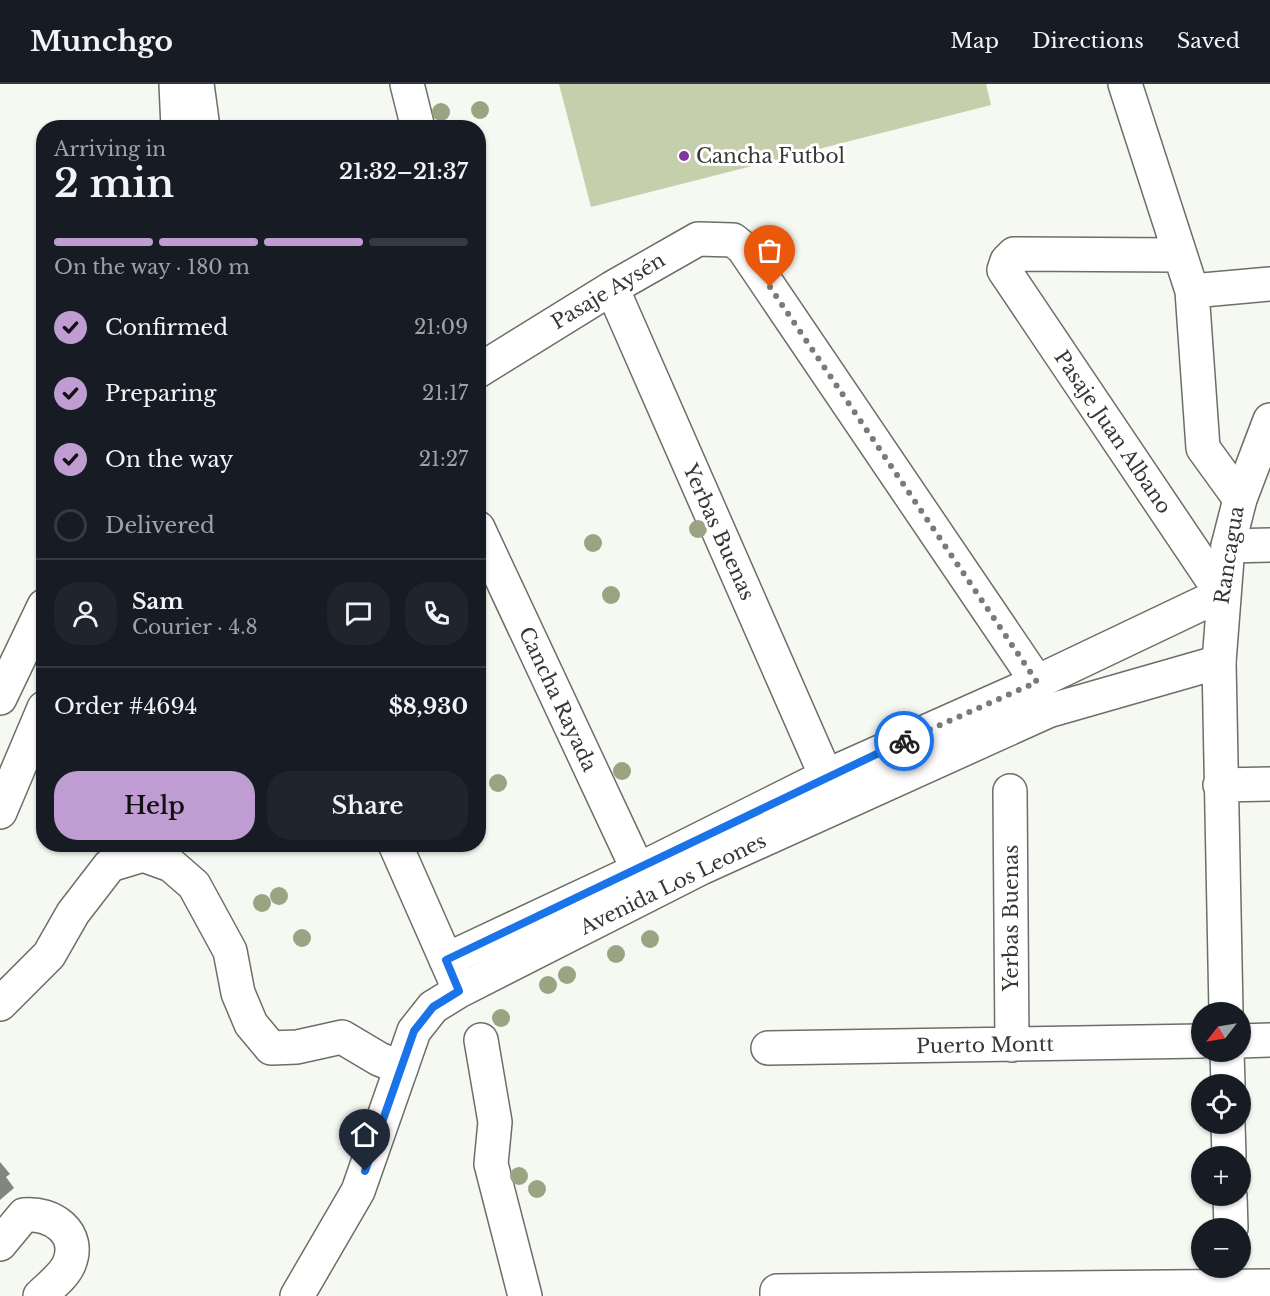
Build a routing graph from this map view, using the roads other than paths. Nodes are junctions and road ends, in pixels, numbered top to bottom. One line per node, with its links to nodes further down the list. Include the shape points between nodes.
1 (176, 84): 5 (street)
2 (197, 84): 6 (street)
3 (407, 84): 7 (street)
4 (1125, 84): 8 (street, Rancagua)
5 (178, 120)
6 (202, 120)
7 (416, 120)
8 (1178, 255): 11 (street, Rancagua); 18 (street, Pasaje Juan Albano, via 1014,254 1006,261 1004,270)
9 (1270, 284): 11 (street)
10 (612, 288): 12 (street, Pasaje Aysén); 21 (street, Pasaje Aysén, via 698,239 733,240 743,248); 24 (street, Yerbas Buenas)
11 (1192, 291): 14 (street, Rancagua, via 1203,448)
12 (486, 366)
13 (1270, 420): 14 (street)
14 (1240, 499): 17 (street, Rancagua)
15 (486, 545): 30 (street, Cancha Rayada)
16 (1270, 545): 17 (street)
17 (1228, 546): 18 (street, Rancagua)
18 (1222, 594): 20 (street, Rancagua); 21 (street, Avenida Los Leones)
19 (36, 623): 22 (street)
20 (1219, 662): 26 (street, Rancagua); 32 (street, Avenida Los Leones, via 1048,711 701,868)
21 (1037, 682): 24 (street, Avenida Los Leones)
22 (0, 698)
23 (36, 727): 28 (street)
24 (826, 776): 30 (street, Avenida Los Leones)
25 (1270, 784): 26 (street)
26 (1220, 785): 33 (street, Rancagua)
27 (1010, 790): 39 (street, Yerbas Buenas)
28 (0, 812)
29 (398, 852): 31 (street)
30 (638, 870): 31 (street, Avenida Los Leones)
31 (446, 960): 32 (street)
32 (459, 991): 41 (street, Avenida Los Leones, via 433,1007 414,1031)
33 (1226, 1002)
34 (0, 1004): 41 (street, via 49,955 73,913 110,865 142,855 171,865 194,885 230,951 238,993 251,1024 271,1048 342,1037)
35 (482, 1040): 48 (street, via 495,1122 491,1164)
36 (1270, 1040): 38 (street)
37 (1191, 1041): 39 (street, Puerto Montt)
38 (1251, 1041)
39 (1012, 1045): 40 (street, Puerto Montt)
40 (768, 1048)
41 (401, 1068): 47 (street, Avenida Los Leones, via 358,1191)
42 (0, 1244): 46 (street, via 24,1215 49,1216 64,1227 71,1241 68,1267)
43 (1232, 1283): 44 (street); 45 (street)
44 (1270, 1286)
45 (777, 1293)
46 (40, 1296)
47 (297, 1296)
48 (525, 1296)

